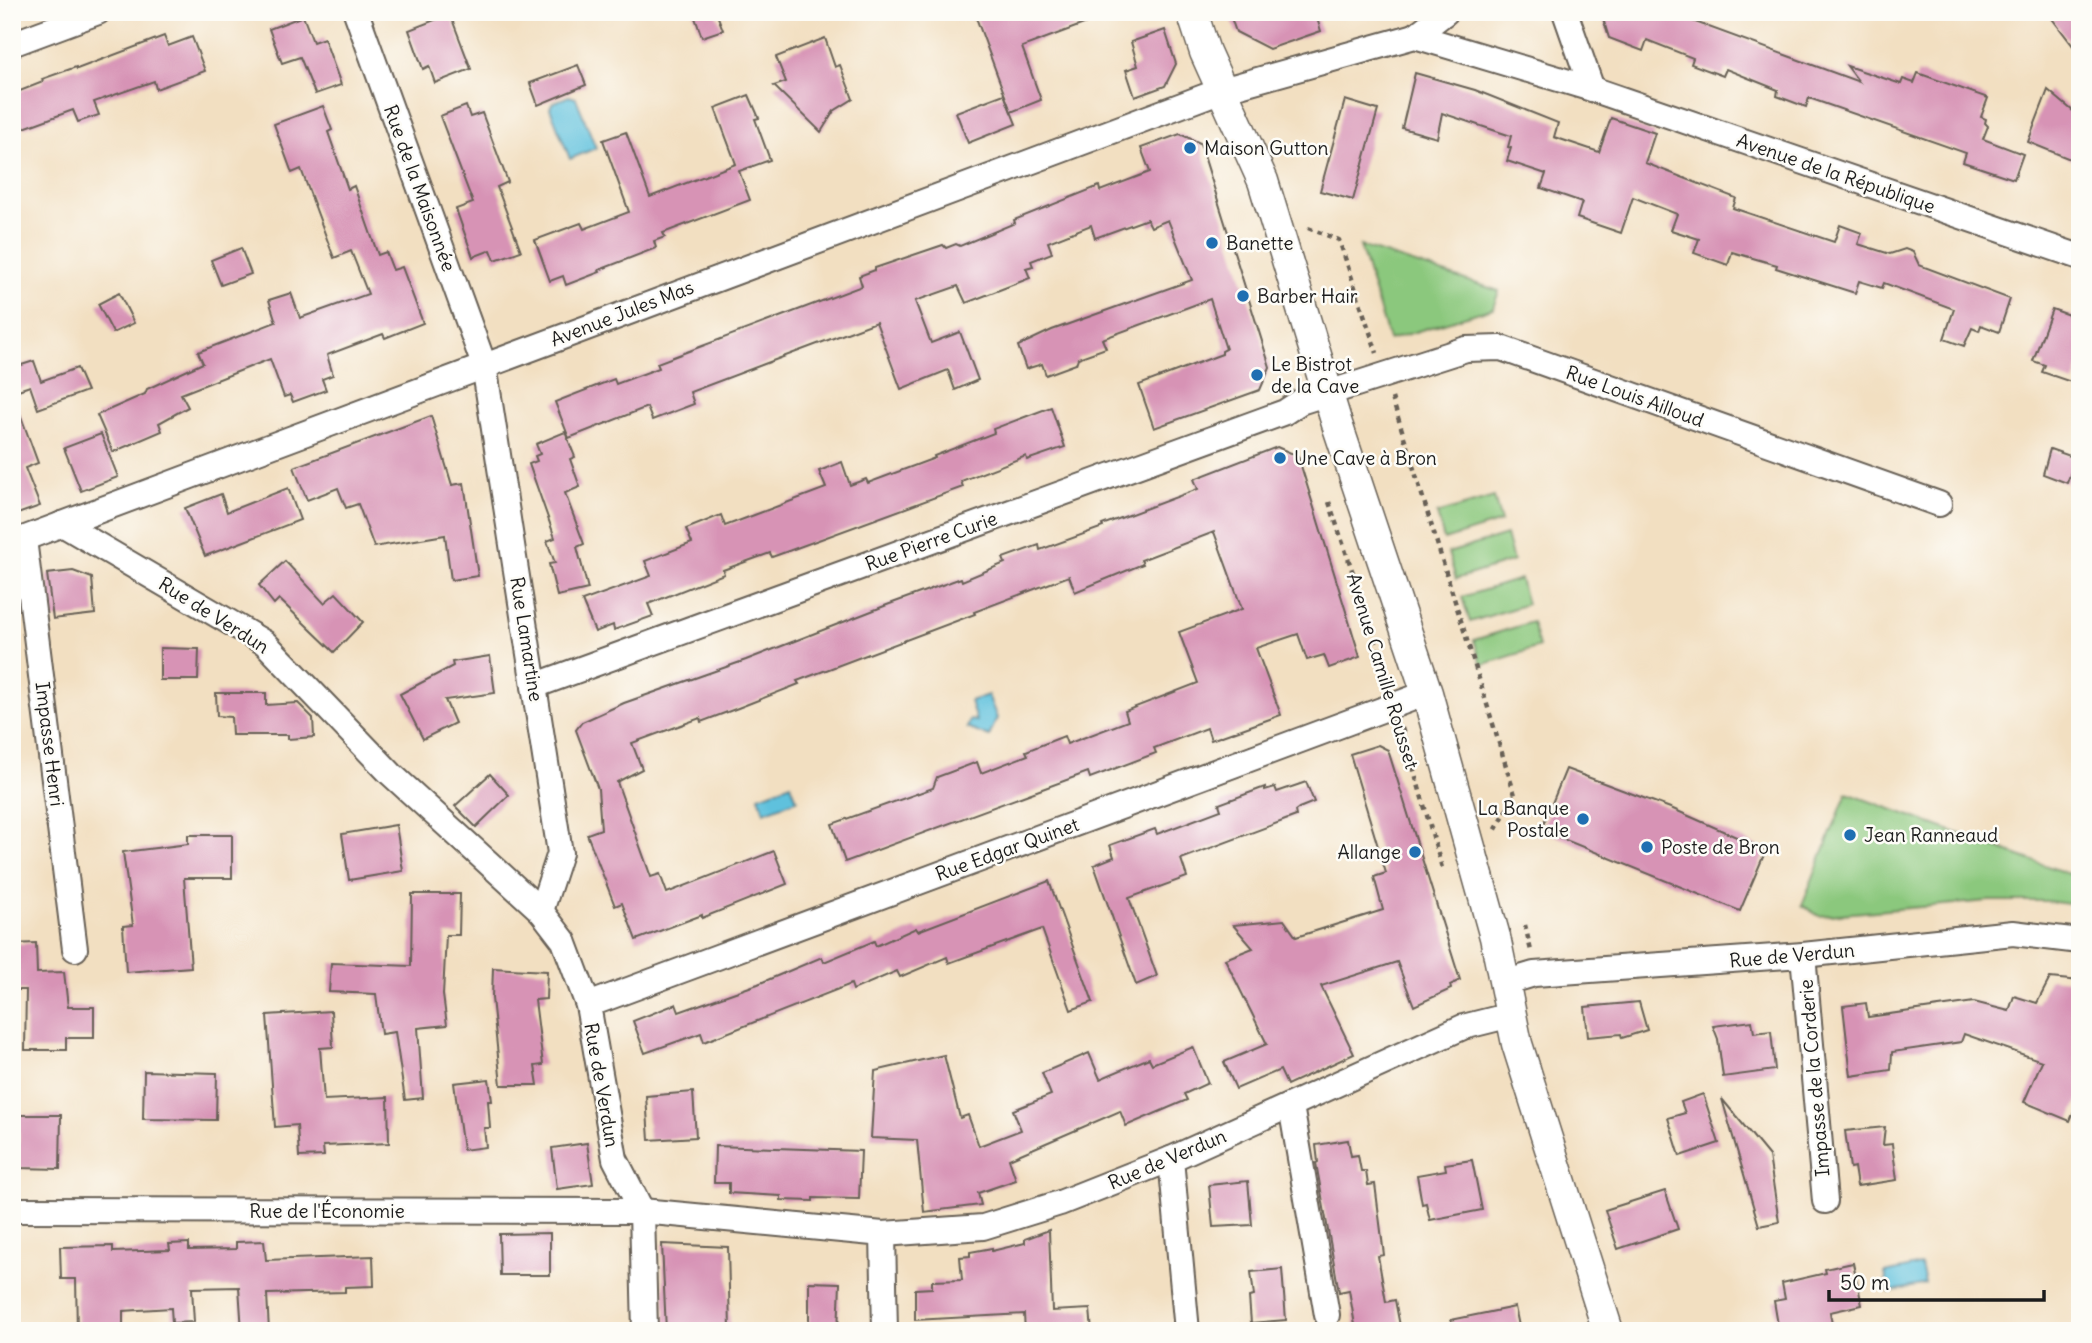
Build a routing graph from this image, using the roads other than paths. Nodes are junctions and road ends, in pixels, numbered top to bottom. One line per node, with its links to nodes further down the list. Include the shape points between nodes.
1 (98, 12): 7 (street)
2 (356, 12): 11 (street, Rue de la Maisonnée)
3 (1192, 12): 9 (street, Avenue Camille Rousset)
4 (1446, 12): 6 (street)
5 (1565, 12): 8 (street)
6 (1415, 36): 8 (street, Avenue de la République); 9 (street)
7 (12, 44)
8 (1592, 89): 10 (street, Avenue de la République)
9 (1222, 90): 11 (street, Avenue Jules Mas); 12 (street, Avenue Camille Rousset, via 1263,181)
10 (2080, 257)
11 (484, 365): 14 (street, Avenue Jules Mas); 16 (street, Rue Lamartine)
12 (1328, 393): 13 (street, Rue Louis Ailloud, via 1466,349 1501,348); 16 (street, Rue Pierre Curie); 17 (street, Avenue Camille Rousset)
13 (1939, 504)
14 (62, 524): 15 (street, Avenue Jules Mas); 18 (street, Rue de Verdun, via 265,643 391,774)
15 (18, 541): 20 (street, Impasse Henri)
16 (534, 686): 18 (street, Rue Lamartine, via 560,853)
17 (1427, 693): 22 (street, Avenue Camille Rousset); 23 (street, Rue Edgar Quinet)
18 (541, 911): 23 (street, Rue de Verdun, via 564,941)
19 (2080, 941): 21 (street, Rue de Verdun, via 2013,933)
20 (75, 949)
21 (1802, 955): 22 (street, Rue de Verdun, via 1534,974); 27 (street, Impasse de la Corderie)
22 (1504, 983): 24 (street, Avenue Camille Rousset)
23 (588, 1005): 29 (street, Rue de Verdun, via 615,1159)
24 (1511, 1015): 25 (street, Rue de Verdun, via 1463,1027); 35 (street, Avenue Camille Rousset)
25 (1291, 1106): 26 (street, Rue de Verdun); 31 (street)
26 (1171, 1159): 30 (street, Rue de Verdun, via 1060,1203 983,1227); 34 (street)
27 (1825, 1201)
28 (12, 1210): 29 (street, Rue de l'Économie)
29 (642, 1211): 30 (street, Rue de Verdun); 32 (street)
30 (883, 1234): 33 (street)
31 (1327, 1315)
32 (645, 1331)
33 (885, 1331)
34 (1187, 1331)
35 (1608, 1331)

